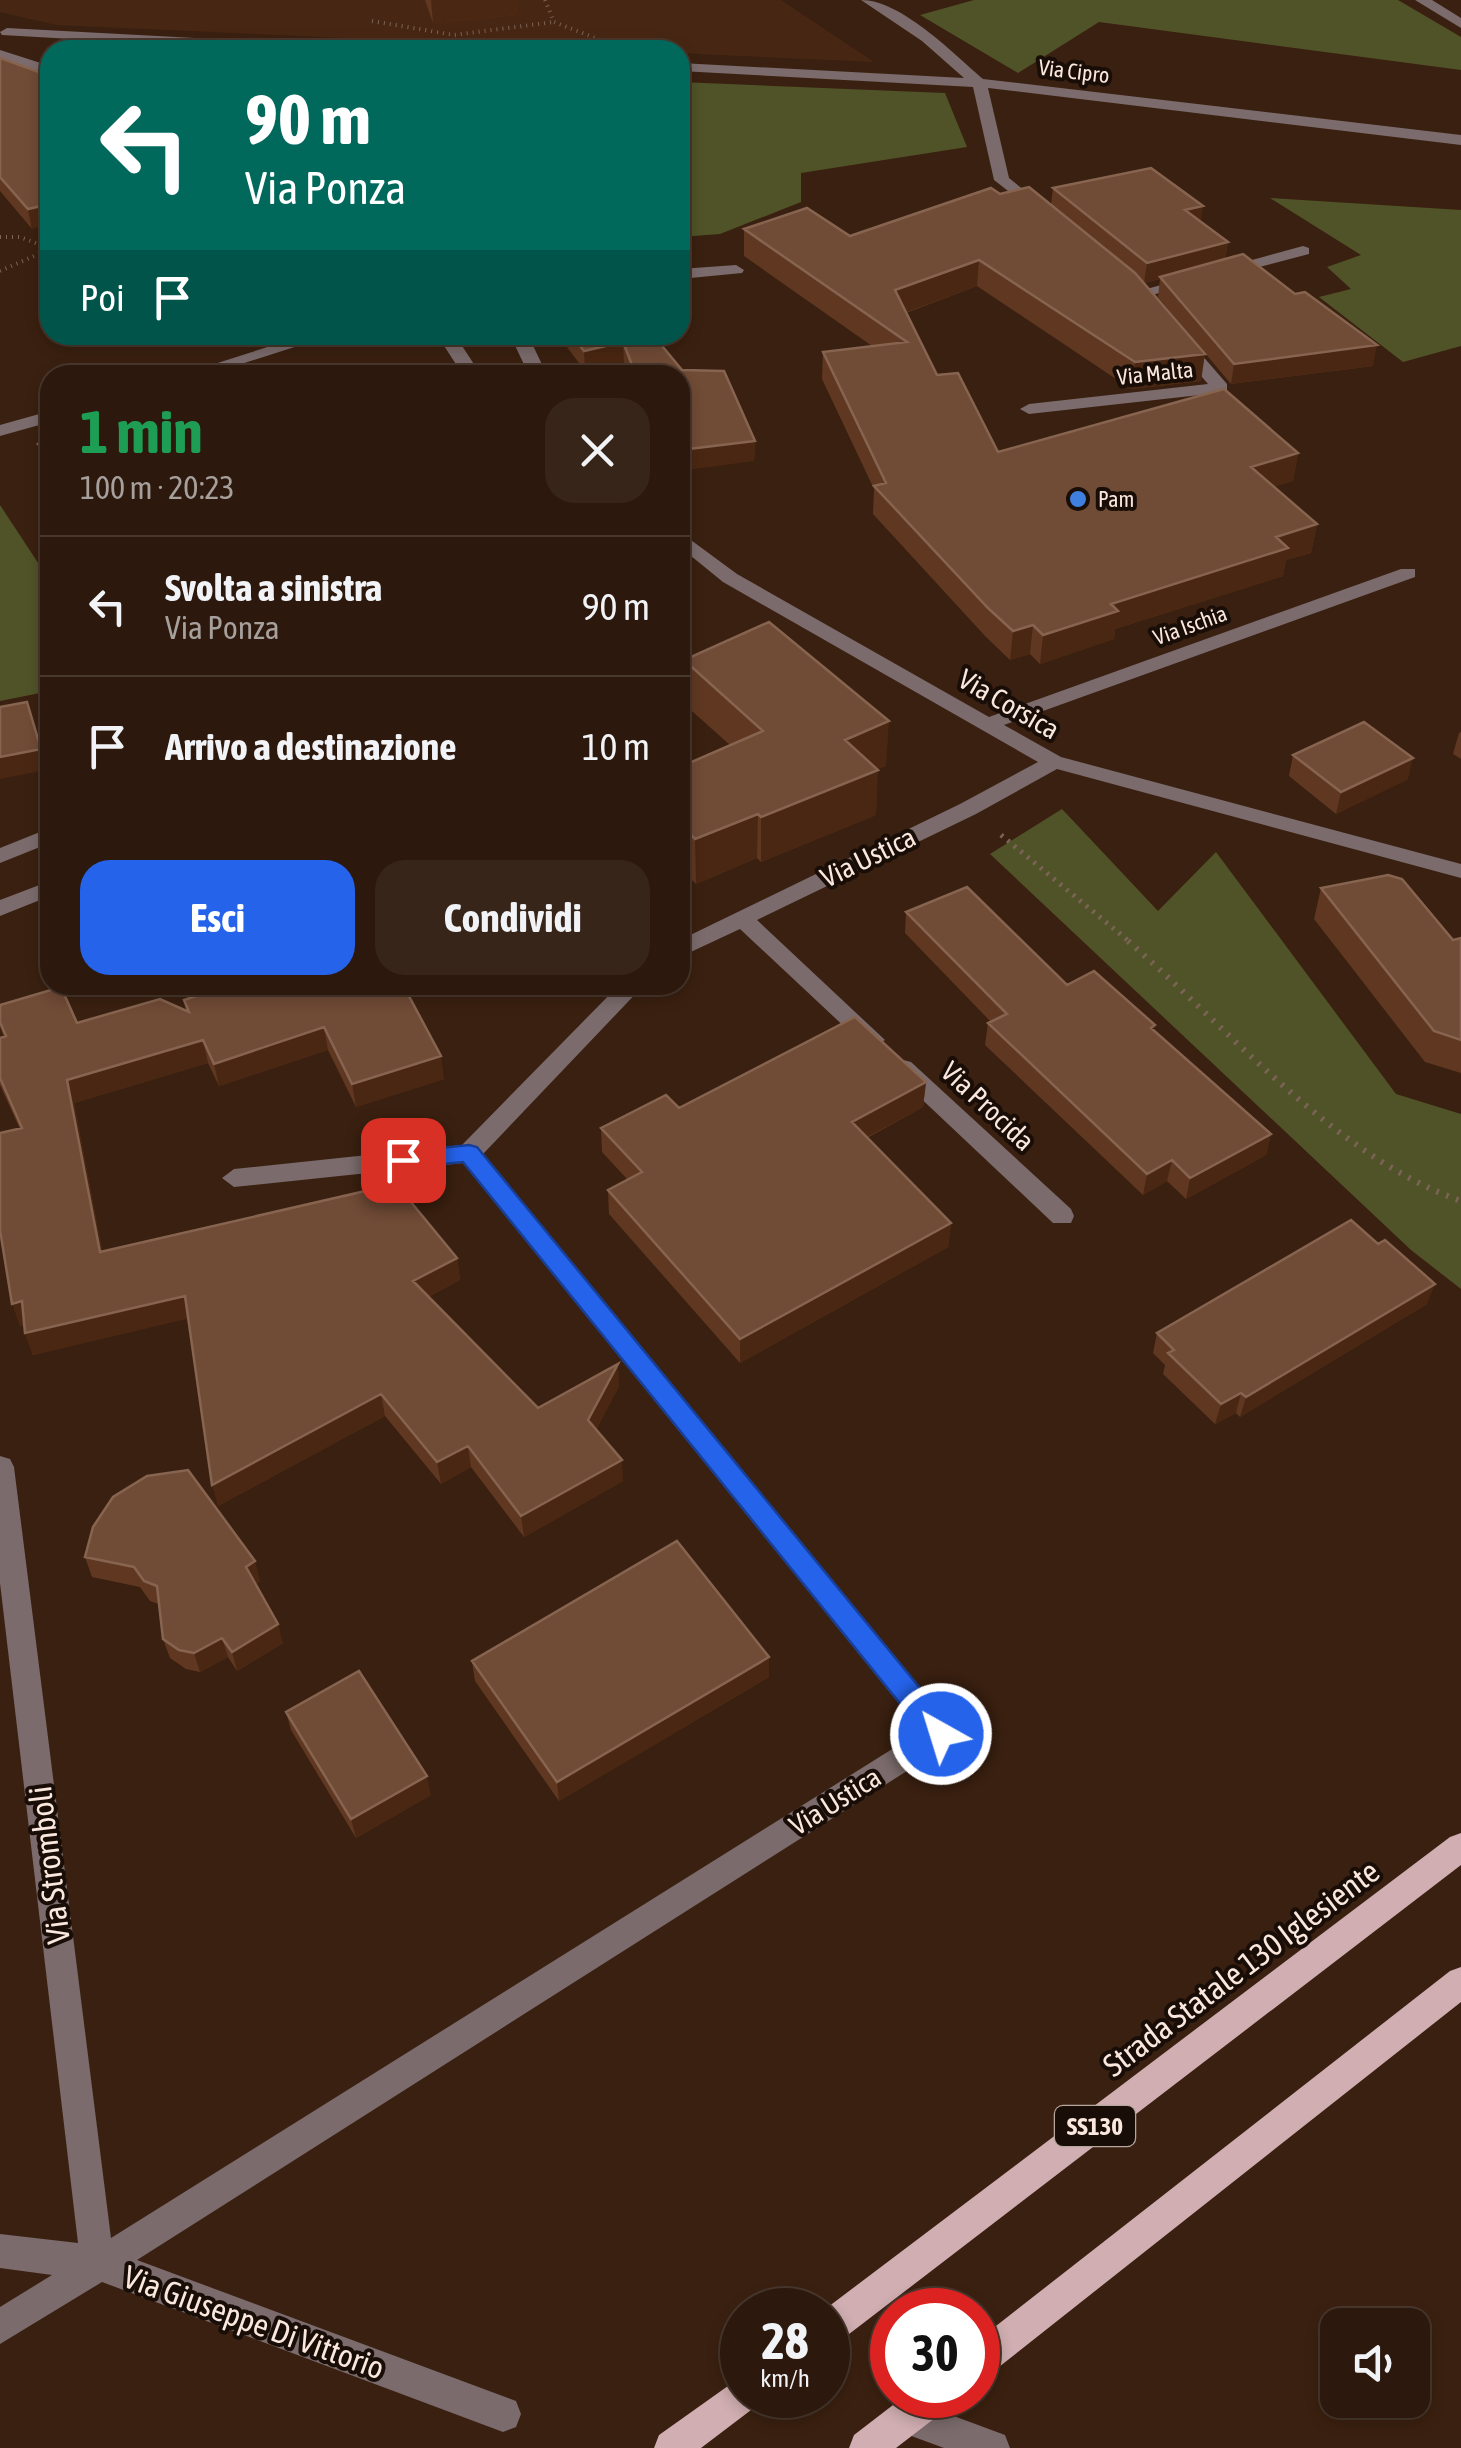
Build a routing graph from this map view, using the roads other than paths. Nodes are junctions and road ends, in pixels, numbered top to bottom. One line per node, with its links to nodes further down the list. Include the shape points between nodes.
1 (868, 0): 11 (street, via 928,38)
2 (1422, 0): 3 (street)
3 (1461, 24)
4 (3, 31): 5 (street); 6 (street)
5 (164, 40)
6 (40, 42)
7 (0, 52): 8 (street); 9 (street)
8 (40, 54)
9 (40, 67)
10 (690, 68): 11 (street, Via Cipro)
11 (979, 83): 12 (street, Via Cipro); 13 (street, via 1002,180)
12 (1461, 140)
13 (1048, 217)
14 (1303, 251): 18 (street)
15 (736, 270): 16 (street)
16 (690, 273)
17 (1124, 280): 18 (street, Via Malta)
18 (1152, 307): 21 (street, Via Malta, via 1221,388)
19 (295, 345): 20 (street)
20 (240, 365)
21 (1029, 410)
22 (40, 419): 23 (street)
23 (0, 431)
24 (690, 546): 27 (street, Via Corsica)
25 (690, 562): 27 (street)
26 (1408, 573): 28 (street, Via Ischia)
27 (730, 578): 28 (street, Via Corsica)
28 (988, 724): 29 (street, Via Corsica)
29 (1054, 762): 32 (street, Via Corsica); 35 (street, Via Ustica)
30 (40, 839): 31 (street)
31 (0, 856)
32 (1461, 871)
33 (40, 892): 34 (street)
34 (0, 909)
35 (741, 918): 36 (street, Via Ustica); 40 (street, Via Procida)
36 (690, 943)
37 (623, 995): 38 (street)
38 (469, 1153): 39 (street); 45 (street, Via Ustica, via 941,1734)
39 (234, 1178)
40 (1062, 1216)
41 (0, 1467): 45 (street, Via Stromboli)
42 (1461, 1847): 46 (main road, Strada Statale 130 Iglesiente / SS130)
43 (1461, 1982): 48 (main road)
44 (0, 2251): 45 (street, Via Giuseppe Di Vittorio)
45 (97, 2263): 47 (street); 50 (street, Via Giuseppe Di Vittorio)
46 (850, 2313)
47 (0, 2327)
48 (1000, 2345)
49 (720, 2411): 53 (main road)
50 (502, 2414)
51 (906, 2418): 54 (main road)
52 (941, 2418): 55 (street)
53 (672, 2448)
54 (868, 2448)
55 (992, 2448)

